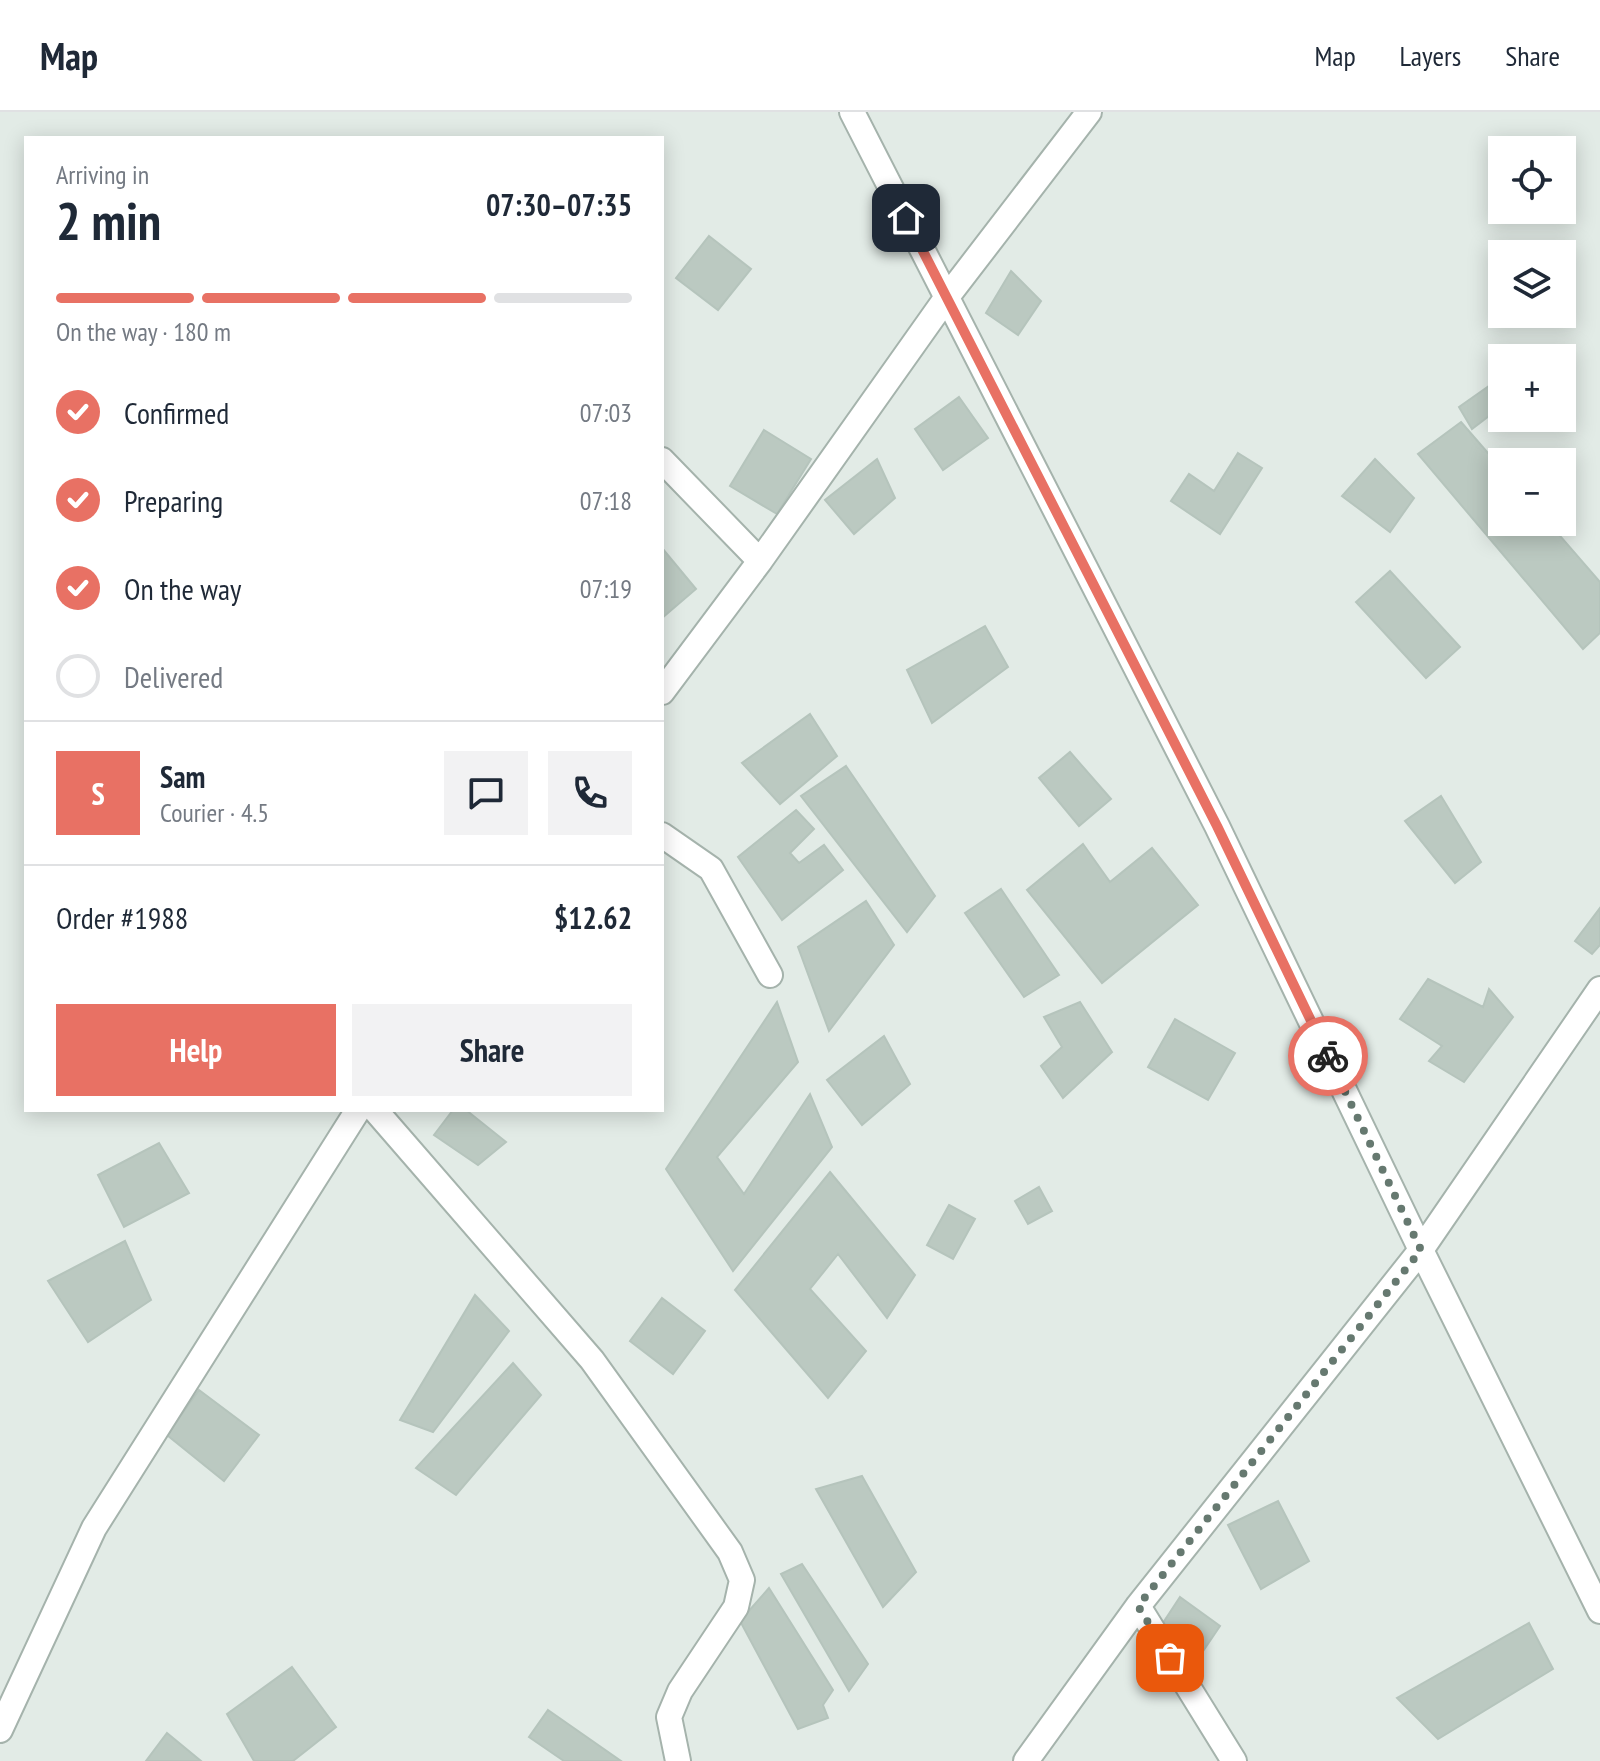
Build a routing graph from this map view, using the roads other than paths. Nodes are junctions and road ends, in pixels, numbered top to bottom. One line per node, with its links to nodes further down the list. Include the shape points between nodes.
1 (852, 112): 3 (street)
2 (1089, 112): 3 (street)
3 (947, 297): 5 (street); 12 (street, via 1217,826)
4 (664, 462): 5 (street)
5 (760, 561): 6 (street)
6 (664, 689)
7 (664, 836): 8 (street, via 711,869)
8 (770, 975)
9 (1600, 989): 12 (street)
10 (357, 1112): 15 (street, via 94,1528)
11 (377, 1112): 16 (street, via 592,1360 730,1552 742,1580 736,1607 680,1691 669,1717)
12 (1421, 1250): 13 (street); 14 (street)
13 (1138, 1606): 17 (street); 18 (street)
14 (1600, 1611)
15 (0, 1730)
16 (678, 1761)
17 (1026, 1761)
18 (1234, 1761)

